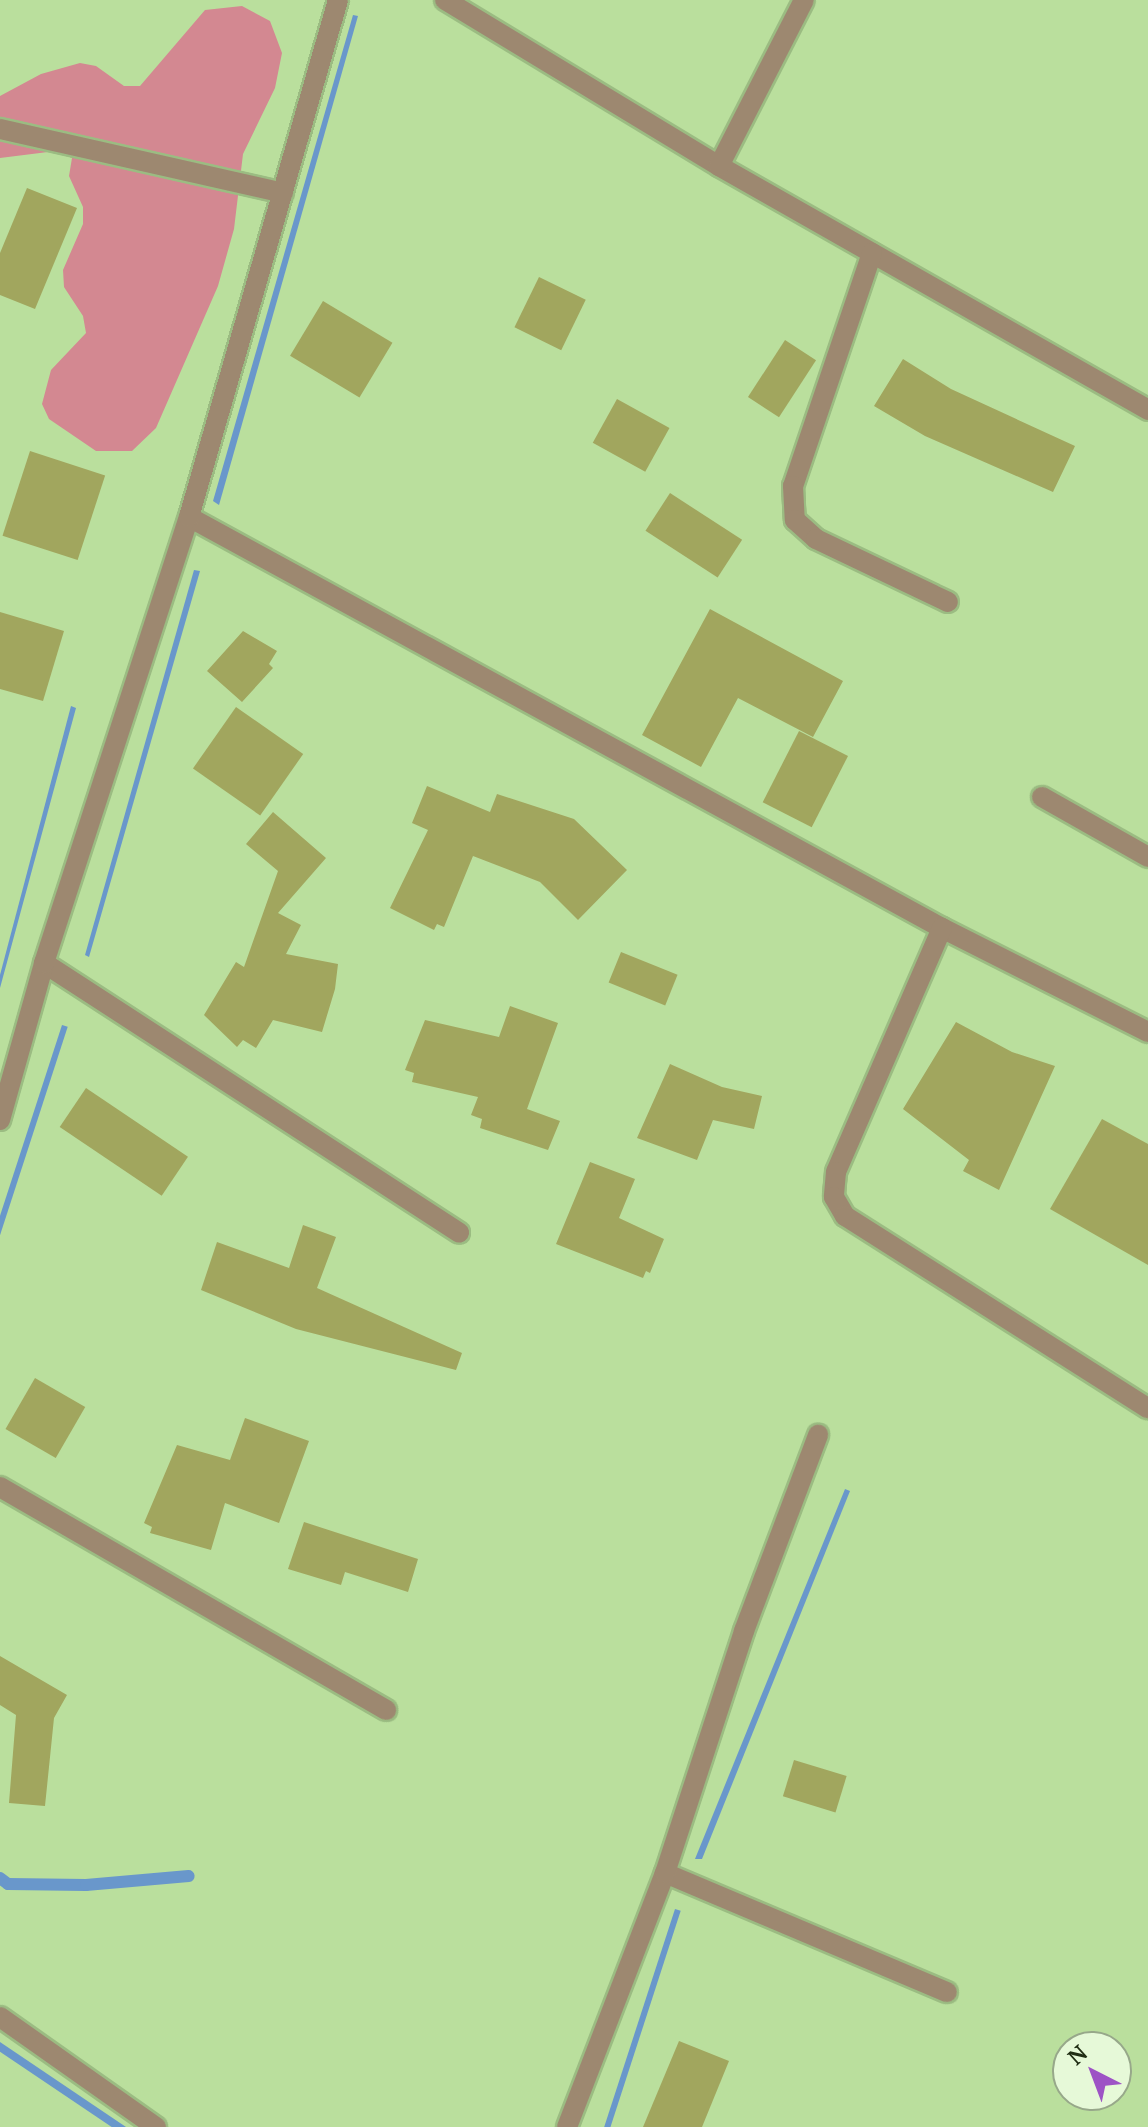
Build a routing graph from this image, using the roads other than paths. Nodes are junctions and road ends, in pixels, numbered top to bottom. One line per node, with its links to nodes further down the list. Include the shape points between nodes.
1 (338, 0): 6 (street)
2 (445, 0): 5 (street)
3 (804, 0): 5 (street)
4 (0, 129): 6 (street)
5 (719, 166): 7 (street)
6 (283, 193): 9 (street)
7 (872, 253): 8 (street); 10 (street, via 793,486 795,520 816,539)
8 (1148, 410)
9 (189, 517): 13 (street); 14 (street)
10 (948, 602)
11 (1042, 797): 12 (street)
12 (1148, 857)
13 (942, 928): 15 (street); 18 (street, via 836,1172 834,1197 845,1216)
14 (44, 963): 16 (street); 17 (street)
15 (1148, 1032)
16 (0, 1120)
17 (459, 1233)
18 (1148, 1408)
19 (818, 1435): 22 (street, via 744,1631)
20 (0, 1487): 21 (street)
21 (386, 1710)
22 (665, 1873): 23 (street); 26 (street)
23 (947, 1992)
24 (0, 2017): 25 (street)
25 (156, 2127)
26 (567, 2127)

